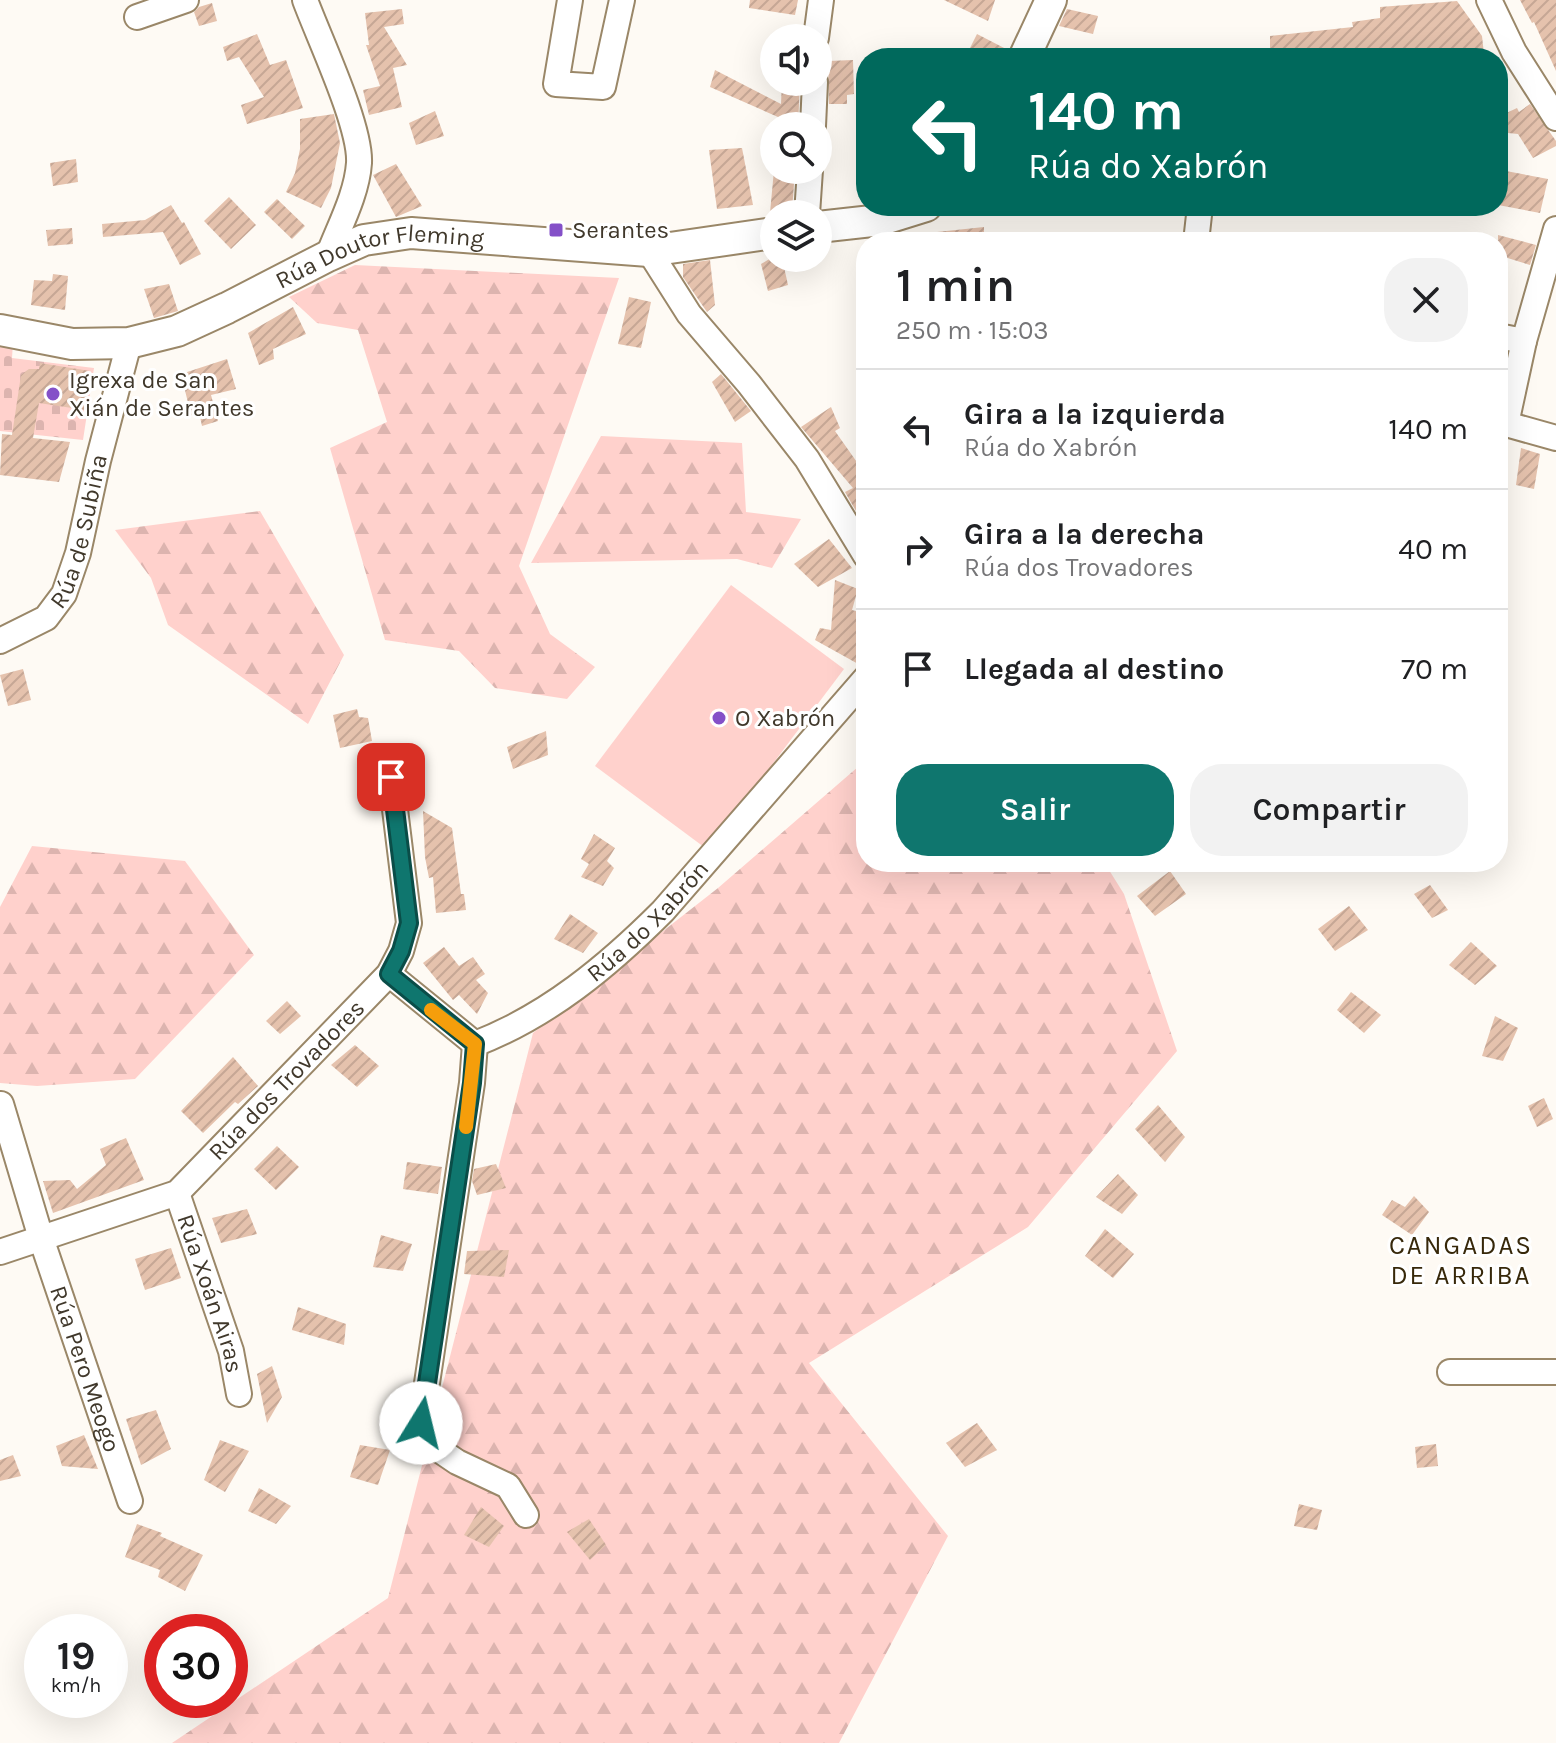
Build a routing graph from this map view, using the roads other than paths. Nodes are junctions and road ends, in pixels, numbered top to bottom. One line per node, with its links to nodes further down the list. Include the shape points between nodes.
1 (186, 0): 8 (street)
2 (305, 0): 19 (street, via 353,126 359,162)
3 (570, 0): 4 (street, via 556,84 603,87)
4 (622, 0)
5 (821, 0): 9 (street)
6 (1051, 0): 10 (main road)
7 (1489, 0): 11 (street)
8 (137, 17)
9 (818, 24)
10 (1029, 48)
11 (1504, 48)
12 (1508, 58): 13 (street)
13 (1556, 118)
14 (894, 216): 15 (main road)
15 (832, 225)
16 (1556, 229): 22 (street)
17 (760, 235): 18 (main road, Rúa Doutor Fleming)
18 (649, 251): 19 (main road, Rúa Doutor Fleming, via 411,233 364,240); 27 (street, via 689,314 807,459)
19 (328, 256): 23 (main road, Rúa Doutor Fleming, via 177,331)
20 (0, 330): 23 (main road, Rúa Doutor Fleming, via 72,344)
21 (1508, 338): 22 (street)
22 (1524, 341): 24 (street)
23 (129, 343): 28 (street, Rúa de Subiña, via 64,594 46,618)
24 (1508, 402)
25 (1508, 426): 26 (street)
26 (1556, 438)
27 (856, 540)
28 (0, 641)
29 (856, 689): 32 (street, Rúa do Xabrón, via 635,939 565,997 512,1030)
30 (391, 777): 31 (street, Rúa dos Trovadores, via 409,923)
31 (389, 974): 32 (street); 34 (street, Rúa dos Trovadores)
32 (475, 1044): 41 (street, via 421,1423 432,1445 508,1486)
33 (1, 1104): 35 (street)
34 (177, 1193): 35 (street, Rúa dos Trovadores); 39 (street, Rúa Xoán Airas, via 231,1351)
35 (41, 1238): 36 (street, Rúa dos Trovadores); 40 (street, Rúa Pero Meogo)
36 (0, 1252)
37 (1450, 1372): 38 (street)
38 (1556, 1372)
39 (239, 1394)
40 (130, 1501)
41 (526, 1515)

